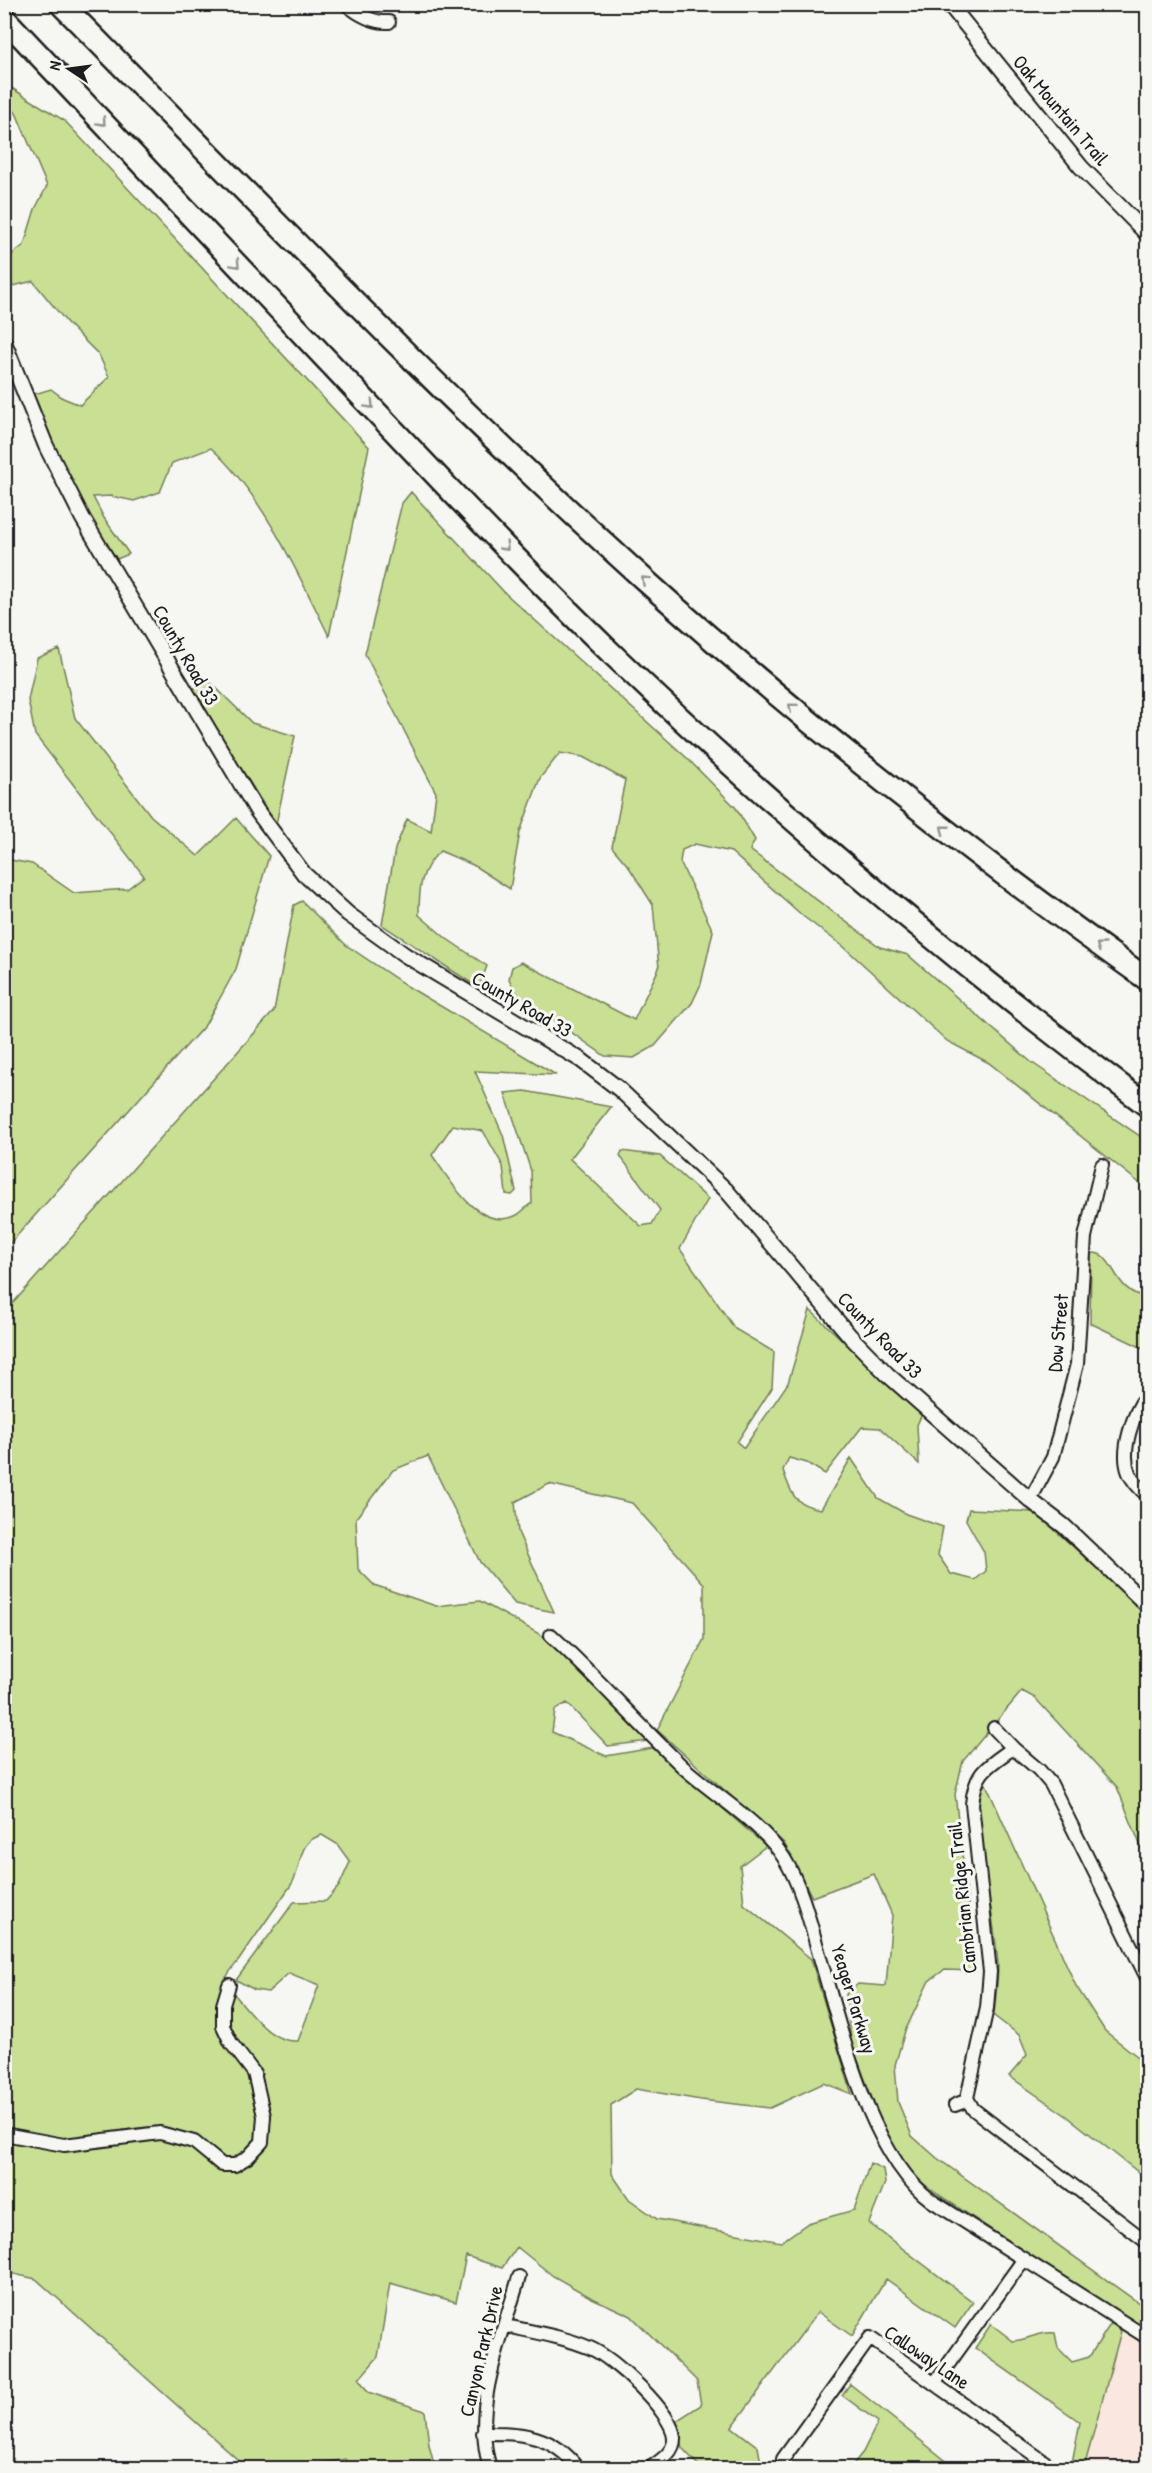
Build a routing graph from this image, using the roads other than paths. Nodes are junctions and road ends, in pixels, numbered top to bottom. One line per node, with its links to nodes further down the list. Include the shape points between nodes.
1 (61, 4): 8 (highway, one-way to 1, via 903,798 646,581 483,428)
2 (346, 4): 5 (street, via 362,16)
3 (949, 4): 6 (street, Oak Mountain Trail, via 1067,151)
4 (4, 18): 9 (highway, one-way to 9, via 459,499 616,657 856,874 1013,1003)
5 (389, 22)
6 (1148, 235)
7 (4, 342): 13 (street, County Road 33, via 46,447 83,519 235,776 299,867 348,914 405,955 573,1056 619,1089 726,1190 887,1374)
8 (1148, 981)
9 (1148, 1106)
10 (1102, 1165): 13 (street, Dow Street, via 1085,1237 1077,1364 1053,1457)
11 (1148, 1395): 12 (street, via 1138,1408 1126,1459 1130,1475)
12 (1148, 1496)
13 (1030, 1500): 14 (street, County Road 33, via 1086,1545)
14 (1148, 1606)
15 (551, 1635): 24 (street, Yeager Parkway, via 684,1768 777,1849 800,1892 854,2067 897,2164 916,2189)
16 (994, 1728): 17 (street)
17 (1013, 1748): 18 (street, via 1051,1784); 20 (street, Cambrian Ridge Trail, via 983,1771 974,1786 972,1804 990,1972 987,2008)
18 (1148, 1980)
19 (229, 1985): 22 (street, via 223,2005 223,2026 254,2073 264,2116 262,2142 248,2157 235,2165 222,2165 194,2142 160,2133 64,2145)
20 (968, 2100): 21 (street); 23 (street, via 973,2109)
21 (955, 2105)
22 (4, 2134)
23 (1148, 2243)
24 (1024, 2259): 27 (street, Yeager Parkway); 28 (street)
25 (519, 2277): 26 (street, Canyon Park Drive)
26 (506, 2326): 29 (street, Canyon Park Drive, via 486,2400); 33 (street, via 592,2349 627,2373 670,2426 674,2438 670,2451)
27 (1148, 2338)
28 (934, 2384): 30 (street, Calloway Lane, via 870,2338); 34 (street, Calloway Lane)
29 (483, 2433): 31 (street, Canyon Park Drive); 32 (street, via 540,2438 561,2450)
30 (783, 2459)
31 (490, 2469)
32 (579, 2469)
33 (650, 2469)
34 (1053, 2469)

